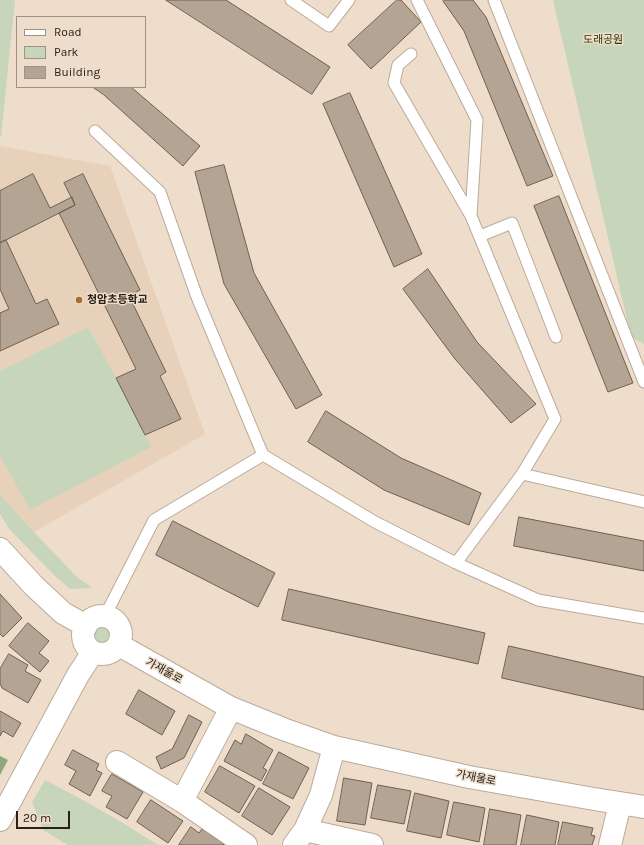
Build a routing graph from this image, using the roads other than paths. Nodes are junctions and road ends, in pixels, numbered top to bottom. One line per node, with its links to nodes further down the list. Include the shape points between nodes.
1 (291, 0): 2 (lane, via 328,26)
2 (349, 0)
3 (417, 0): 7 (lane, via 477,120)
4 (494, 0): 10 (lane)
5 (411, 54): 7 (lane, via 398,65 394,83)
6 (95, 131): 11 (lane, via 160,192 198,297)
7 (472, 216): 8 (lane)
8 (480, 236): 9 (lane, via 512,222); 12 (lane, via 555,419)
9 (556, 337)
10 (644, 382)
11 (263, 455): 15 (lane, via 375,522); 17 (lane, via 154,520)
12 (522, 474): 13 (lane); 15 (lane)
13 (644, 502)
14 (0, 549): 17 (street, via 34,586 64,613)
15 (456, 563): 16 (lane, via 538,600)
16 (644, 618)
17 (95, 621): 18 (street, via 112,619 118,624 121,630); 19 (street, via 83,633 87,647)
18 (119, 645): 19 (street, via 107,654); 20 (street, 가재울로)
19 (93, 652): 26 (street)
20 (231, 708): 21 (street, 가재울로); 23 (street)
21 (334, 747): 24 (street, 가재울로, via 469,777); 27 (street, via 321,794)
22 (117, 762): 23 (street)
23 (182, 801): 28 (street)
24 (620, 804): 25 (street, 가재울로); 30 (street)
25 (644, 807)
26 (0, 820)
27 (300, 838): 29 (street)
28 (246, 845)
29 (372, 845)
30 (610, 845)

